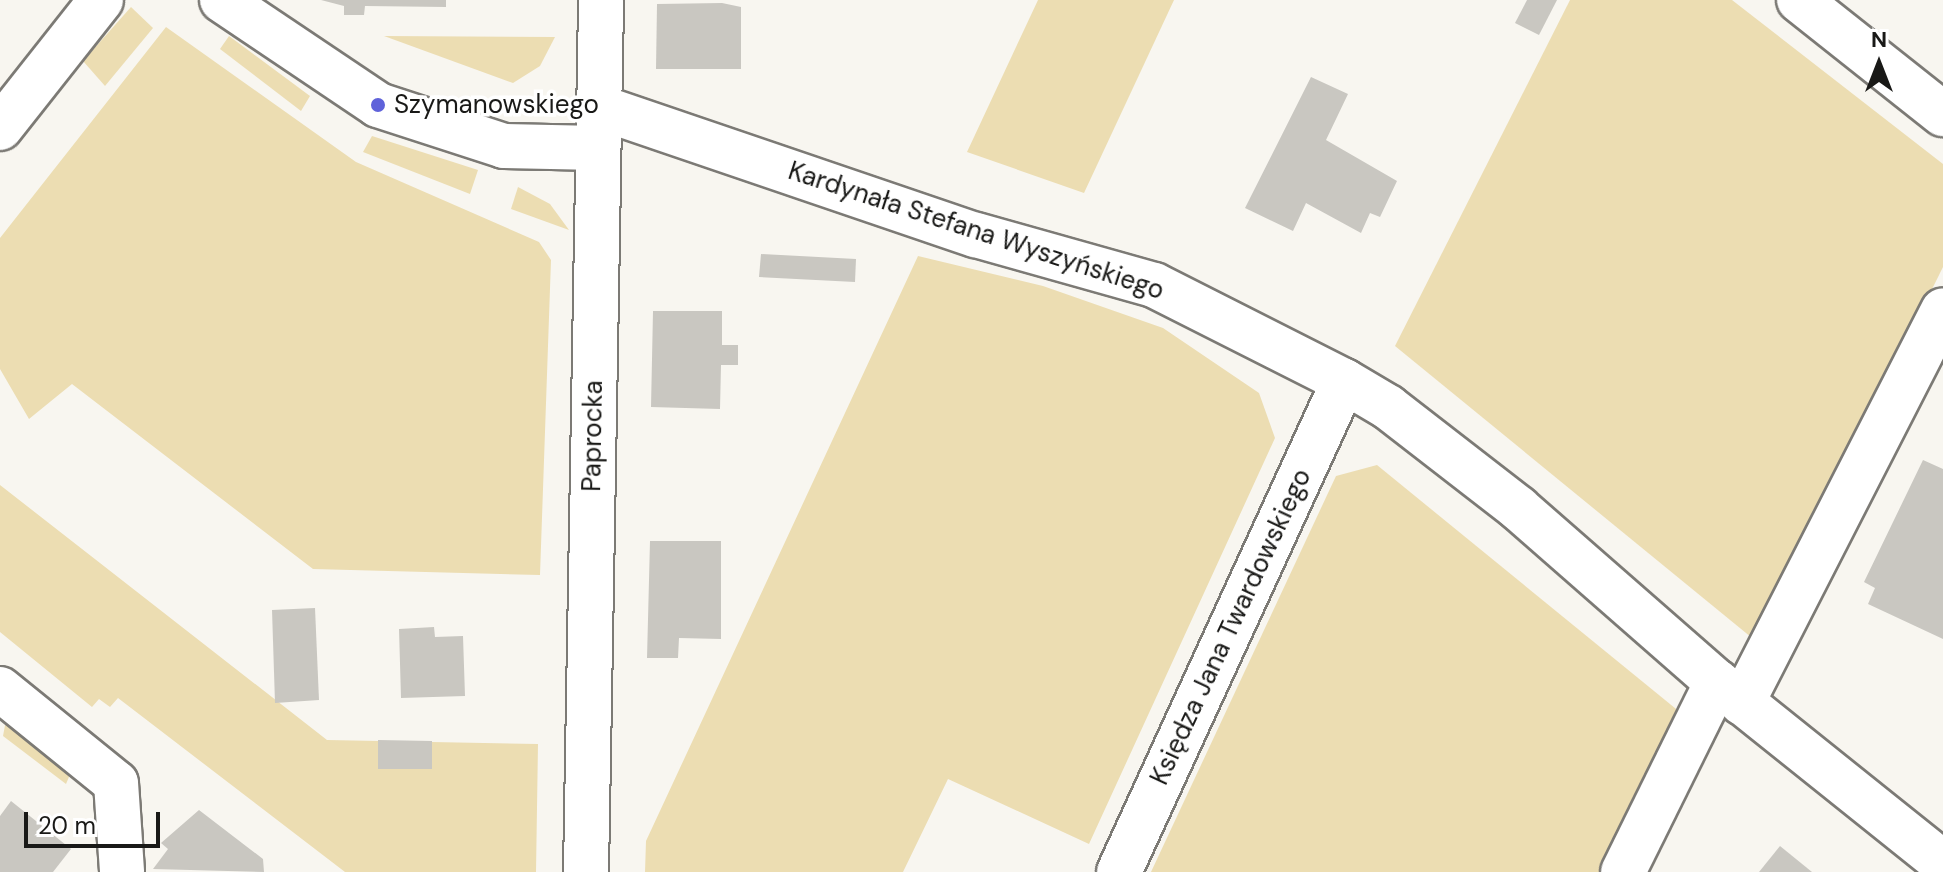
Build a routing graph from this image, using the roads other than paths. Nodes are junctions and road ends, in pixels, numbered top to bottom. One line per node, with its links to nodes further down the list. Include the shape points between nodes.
1 (101, 0): 7 (street)
2 (222, 0): 6 (street, Kardynała Stefana Wyszyńskiego, via 378,105 504,146)
3 (601, 0): 6 (street, Paprocka)
4 (1799, 0): 5 (street)
5 (1943, 114)
6 (598, 127): 9 (street, Kardynała Stefana Wyszyńskiego, via 1154,285); 14 (street, Paprocka)
7 (0, 128)
8 (1943, 310): 11 (street)
9 (1344, 381): 11 (street, Kardynała Stefana Wyszyńskiego, via 1388,407 1518,508); 15 (street, Księdza Jana Twardowskiego)
10 (0, 689): 13 (street, via 116,783)
11 (1730, 692): 12 (street, Kardynała Stefana Wyszyńskiego); 16 (street)
12 (1943, 863)
13 (122, 872)
14 (586, 872)
15 (1119, 872)
16 (1623, 872)

